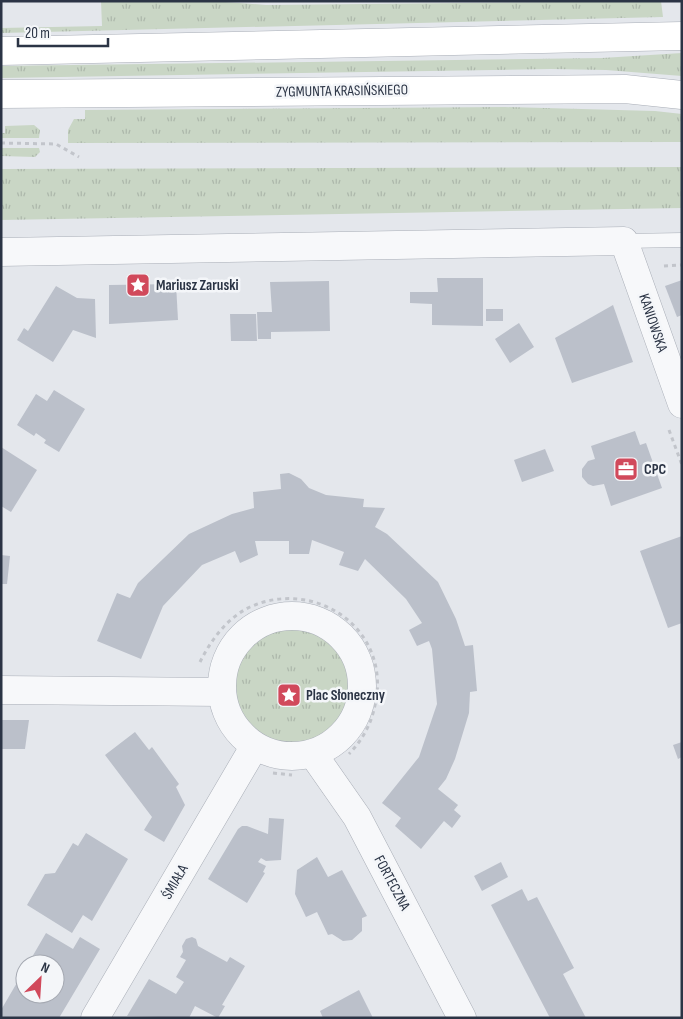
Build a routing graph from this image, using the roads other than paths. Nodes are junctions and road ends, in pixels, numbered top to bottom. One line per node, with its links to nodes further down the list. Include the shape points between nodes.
1 (682, 36): 2 (main road)
2 (1, 51)
3 (1, 94): 4 (main road, ZYGMUNTA KRASIŃSKIEGO, via 624,88)
4 (682, 95)
5 (682, 240): 6 (lane)
6 (624, 241): 7 (street); 8 (street, KANIOWSKA)
7 (1, 252)
8 (682, 404)
9 (1, 690): 10 (street)
10 (222, 692): 11 (street, via 226,712 237,730); 12 (street, via 224,668 234,646 251,629 273,618 297,616 321,622 341,636 355,656 362,678 360,703 351,725 334,743)
11 (254, 747): 12 (street, via 292,757); 13 (street, ŚMIAŁA)
12 (313, 754): 14 (street, FORTECZNA, via 357,817)
13 (95, 1018)
14 (462, 1018)

